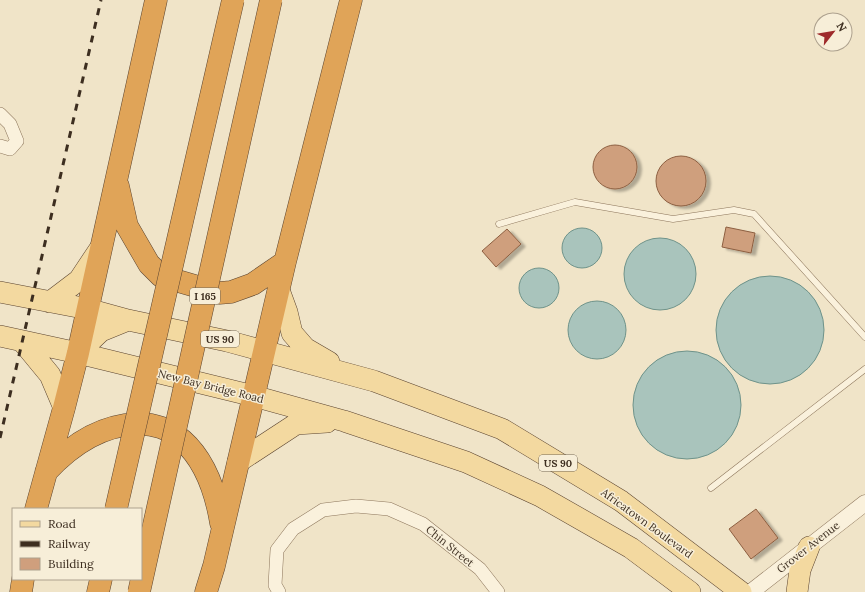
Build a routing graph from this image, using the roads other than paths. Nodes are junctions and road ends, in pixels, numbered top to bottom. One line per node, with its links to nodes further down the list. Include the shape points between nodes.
1 (156, 0): 7 (highway)
2 (233, 0): 31 (highway, bridge)
3 (271, 0): 34 (highway, I 165, bridge)
4 (351, 0): 10 (highway)
5 (0, 114): 6 (street, via 10,124 17,141 10,150)
6 (0, 146)
7 (116, 179): 9 (highway); 10 (highway, via 127,226 149,264 161,276 219,294 253,284)
8 (499, 224): 17 (lane, via 575,202 673,219 734,210 754,214)
9 (102, 247): 13 (main road, via 79,280); 14 (highway)
10 (285, 262): 11 (highway)
11 (279, 290): 19 (highway); 22 (main road, via 292,333 298,340 305,348)
12 (0, 292): 13 (main road)
13 (50, 302): 14 (main road)
14 (88, 309): 15 (main road, US 90); 20 (highway)
15 (128, 320): 19 (main road, US 90); 20 (main road, via 101,331)
16 (0, 336): 18 (main road, New Bay Bridge Road)
17 (865, 337)
18 (22, 341): 20 (main road, New Bay Bridge Road); 24 (main road, via 50,376)
19 (264, 351): 22 (main road, US 90); 23 (highway)
20 (78, 353): 23 (main road, New Bay Bridge Road); 24 (highway)
21 (865, 369): 28 (lane)
22 (352, 375): 45 (main road, Africatown Boulevard / US 90, via 502,429 621,501)
23 (254, 396): 25 (main road, New Bay Bridge Road); 26 (highway)
24 (64, 408): 27 (highway)
25 (344, 421): 26 (main road, via 296,424); 44 (main road, via 466,462 540,496 631,548)
26 (238, 462): 32 (highway)
27 (45, 474): 30 (highway); 32 (highway, via 68,451 106,428 146,423 161,427 181,439 206,472 212,485)
28 (711, 488)
29 (865, 503): 33 (street, Grover Avenue)
30 (36, 508)
31 (116, 508)
32 (222, 528): 42 (highway)
33 (808, 547): 46 (street, Grover Avenue); 47 (main road, via 800,570)
34 (142, 579)
35 (23, 580): 39 (highway)
36 (100, 580): 40 (highway)
37 (142, 580): 41 (highway, I 165, bridge)
38 (277, 589): 43 (street, Chin Street, via 277,550 293,528 323,510 356,506 389,509 423,524 480,570)
39 (21, 592)
40 (98, 592)
41 (139, 592)
42 (206, 592)
43 (498, 592)
44 (690, 592)
45 (741, 592)
46 (751, 592)
47 (798, 592)

